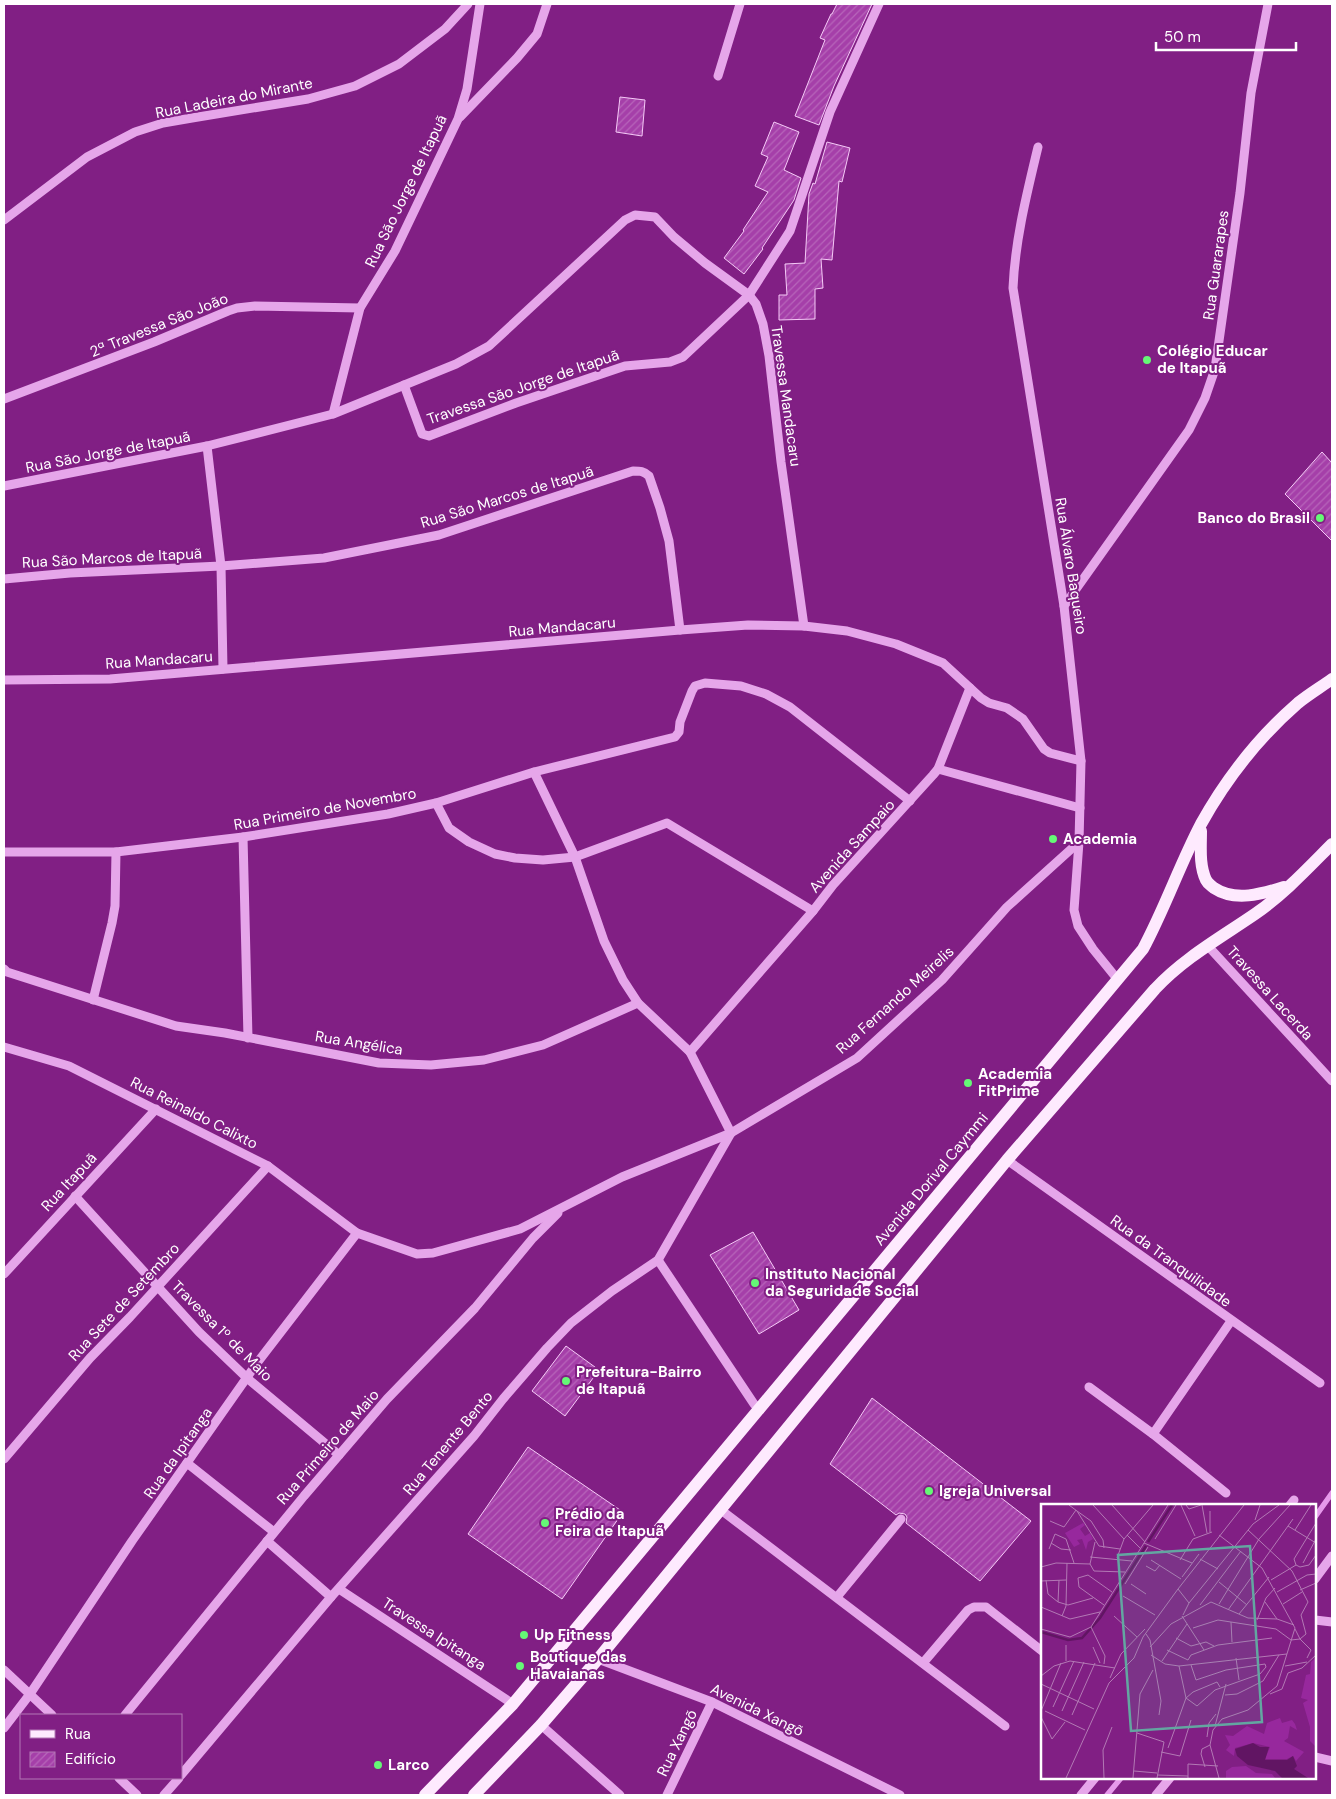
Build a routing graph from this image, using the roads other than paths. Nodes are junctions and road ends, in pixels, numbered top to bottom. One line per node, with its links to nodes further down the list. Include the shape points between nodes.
1 (468, 4): 11 (street, Rua Ladeira do Mirante, via 445,29 399,64 355,86 308,100 192,118 135,132 87,157)
2 (480, 4): 8 (street, Rua São Jorge de Itapuã, via 467,89)
3 (547, 4): 8 (street, via 537,34)
4 (740, 4): 7 (street)
5 (880, 4): 12 (street, via 830,112 790,231)
6 (1268, 4): 21 (street, Rua Guararapes, via 1251,93 1215,370 1208,391 1189,430)
7 (718, 76)
8 (458, 119): 13 (street, Rua São Jorge de Itapuã, via 394,251)
9 (1038, 147): 21 (street, Rua Álvaro Baqueiro, via 1014,268 1014,288)
10 (655, 217): 12 (street, Travessa Mandacaru, via 705,263); 14 (street, Rua São Jorge de Itapuã, via 635,215 625,220 489,346 456,364)
11 (4, 220)
12 (749, 295): 14 (street, Travessa São Jorge de Itapuã, via 677,360 625,366 429,436 422,434); 22 (street, Travessa Mandacaru, via 763,324 769,356)
13 (360, 308): 15 (street, 2ª Travessa São João, via 238,308); 16 (street, Rua São Jorge de Itapuã)
14 (404, 385): 16 (street, Rua São Jorge de Itapuã)
15 (4, 399)
16 (333, 414): 17 (street, Rua São Jorge de Itapuã)
17 (207, 446): 18 (street, Rua São Jorge de Itapuã); 19 (street)
18 (4, 486)
19 (221, 566): 20 (street, Rua São Marcos de Itapuã); 23 (street, Rua São Marcos de Itapuã, via 324,558 439,535 640,471 648,476 660,508); 24 (street)
20 (4, 578)
21 (1064, 606): 28 (street, Rua Álvaro Baqueiro)
22 (804, 626): 23 (street, Rua Mandacaru); 27 (street, Rua Mandacaru, via 847,631 896,644 942,663)
23 (680, 630): 24 (street, Rua Mandacaru)
24 (223, 669): 26 (street, Rua Mandacaru, via 110,679)
25 (1332, 678): 34 (main road, Avenida Dorival Caymmi, via 1298,703 1255,746 1221,791)
26 (4, 680)
27 (970, 688): 28 (street, Rua Mandacaru, via 989,703 1006,708 1023,719 1050,753); 29 (street, Avenida Sampaio)
28 (1081, 761): 33 (street, Rua Álvaro Baqueiro)
29 (938, 769): 31 (street, Avenida Sampaio); 33 (street)
30 (534, 772): 31 (street, Rua Primeiro de Novembro, via 675,737 695,686 704,683 741,686 790,707); 32 (street, Rua Primeiro de Novembro); 40 (street)
31 (910, 801): 42 (street, Avenida Sampaio)
32 (436, 803): 35 (street, Rua Primeiro de Novembro, via 388,814); 40 (street, via 449,828 495,854 543,860)
33 (1080, 808): 36 (street, Rua Álvaro Baqueiro)
34 (1201, 826): 41 (main road, via 1202,869 1207,882 1219,891 1233,896 1250,895); 45 (main road, Avenida Dorival Caymmi, via 1143,948)
35 (243, 837): 39 (street, Rua Primeiro de Novembro); 48 (street)
36 (1079, 842): 45 (street, Rua Álvaro Baqueiro, via 1074,910 1078,926); 53 (street, Rua Fernando Meirelis, via 1008,908 942,980 857,1058)
37 (1332, 844): 41 (main road)
38 (4, 852): 39 (street, Rua Primeiro de Novembro)
39 (116, 852): 46 (street, via 115,906)
40 (575, 857): 42 (street, via 667,823); 47 (street, via 604,941)
41 (1291, 884): 43 (main road, via 1257,913)
42 (812, 911): 50 (street, Avenida Sampaio)
43 (1208, 945): 51 (street, Travessa Lacerda); 54 (main road, via 1172,971 1154,989)
44 (4, 969): 46 (street, Rua Angélica)
45 (1118, 980): 66 (main road, Avenida Dorival Caymmi)
46 (93, 1000): 48 (street, Rua Angélica, via 176,1026)
47 (638, 1003): 48 (street, Rua Angélica, via 543,1045 484,1060 431,1065 379,1063); 50 (street)
48 (248, 1038)
49 (4, 1048): 52 (street, Rua Reinaldo Calixto, via 69,1066)
50 (690, 1052): 53 (street)
51 (1332, 1081)
52 (156, 1109): 55 (street, Rua Reinaldo Calixto); 56 (street, Rua Itapuã)
53 (731, 1133): 57 (street, Rua Fernando Meirelis, via 622,1177); 59 (street, Rua Tenente Bento)
54 (1007, 1160): 62 (street, Rua da Tranquilidade); 72 (main road)
55 (268, 1166): 58 (street, Rua Reinaldo Calixto); 61 (street, Rua Sete de Setembro)
56 (75, 1196): 60 (street, Rua Itapuã); 61 (street, Travessa 1º de Maio)
57 (563, 1207): 58 (street, Rua Reinaldo Calixto, via 520,1229 433,1252 417,1254); 68 (street, Rua Primeiro de Maio, via 476,1308 387,1399)
58 (356, 1233): 63 (street, Rua da Ipitanga)
59 (658, 1260): 66 (street); 78 (street, Rua Tenente Bento, via 571,1323)
60 (4, 1274)
61 (158, 1287): 63 (street, Travessa 1º de Maio); 69 (street, Rua Sete de Setembro, via 90,1358)
62 (1231, 1321): 64 (street, Rua da Tranquilidade); 67 (street)
63 (247, 1378): 68 (street, Travessa 1º de Maio); 70 (street, Rua da Ipitanga)
64 (1320, 1383)
65 (1089, 1387): 67 (street)
66 (760, 1410): 89 (main road, Avenida Dorival Caymmi)
67 (1153, 1434): 71 (street)
68 (339, 1455): 74 (street, Rua Primeiro de Maio)
69 (4, 1459)
70 (187, 1463): 74 (street); 87 (street, Rua da Ipitanga)
71 (1226, 1493)
72 (721, 1510): 80 (street); 84 (main road)
73 (901, 1519): 80 (street)
74 (274, 1532): 75 (street, Rua Primeiro de Maio)
75 (267, 1541): 79 (street); 91 (street, Rua Primeiro de Maio)
76 (1332, 1556): 77 (street)
77 (1316, 1578)
78 (339, 1588): 79 (street, Rua Tenente Bento); 89 (street, Travessa Ipitanga)
79 (331, 1597): 97 (street, Rua Tenente Bento)
80 (837, 1597): 85 (street)
81 (1316, 1620): 82 (street)
82 (1332, 1622)
83 (1041, 1650): 85 (street, via 986,1607 980,1606 968,1610)
84 (598, 1659): 88 (street, Avenida Xangõ); 92 (main road)
85 (923, 1663): 93 (street)
86 (4, 1670): 87 (street)
87 (30, 1694): 90 (street); 94 (street, Rua da Ipitanga)
88 (712, 1702): 107 (street, Rua Xangõ); 108 (street, Avenida Xangõ)
89 (514, 1704): 104 (main road, Avenida Dorival Caymmi)
90 (51, 1714)
91 (126, 1714)
92 (541, 1725): 105 (main road); 106 (street)
93 (1006, 1726)
94 (4, 1728)
95 (1316, 1757): 96 (street)
96 (1332, 1761)
97 (182, 1774)
98 (120, 1779): 102 (street)
99 (177, 1779): 103 (street, Rua Tenente Bento)
100 (1094, 1779): 109 (street)
101 (1169, 1779): 110 (street)
102 (136, 1795)
103 (164, 1795)
104 (426, 1795)
105 (474, 1795)
106 (620, 1795)
107 (667, 1795)
108 (900, 1795)
109 (1081, 1795)
110 (1156, 1795)

